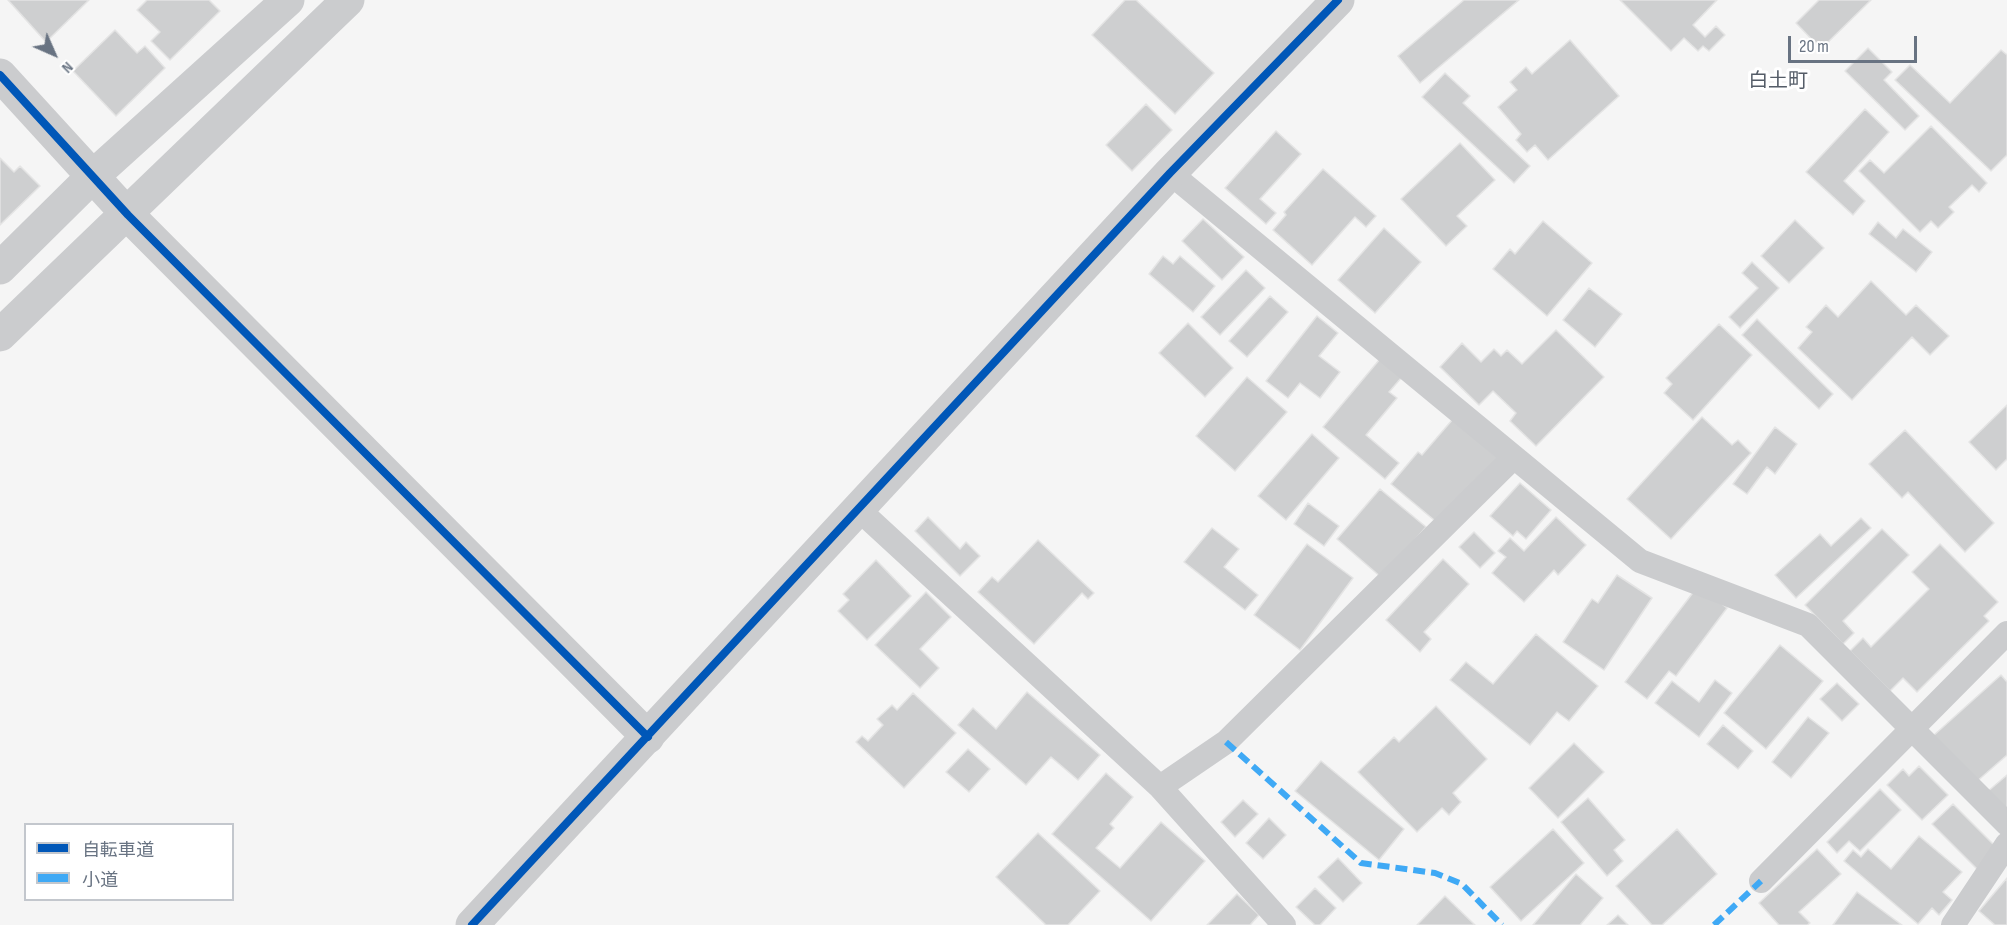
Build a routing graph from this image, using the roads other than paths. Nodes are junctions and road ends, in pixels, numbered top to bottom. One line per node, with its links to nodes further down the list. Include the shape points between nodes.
1 (288, 0): 6 (street)
2 (348, 0): 7 (street)
3 (1338, 0): 5 (street)
4 (0, 75): 6 (street)
5 (1170, 173): 10 (lane); 11 (street)
6 (92, 177): 7 (street); 8 (street)
7 (128, 215): 9 (street); 14 (street)
8 (0, 268)
9 (0, 335)
10 (1513, 458): 13 (lane, via 1640,561 1808,625); 15 (lane, via 1226,742)
11 (857, 508): 14 (street); 15 (lane)
12 (2007, 633): 13 (lane)
13 (1911, 728): 16 (lane); 18 (lane)
14 (648, 737): 19 (street)
15 (1160, 787): 20 (lane)
16 (2007, 824)
17 (2007, 844): 21 (lane)
18 (1761, 881)
19 (472, 925)
20 (1284, 925)
21 (1953, 925)

